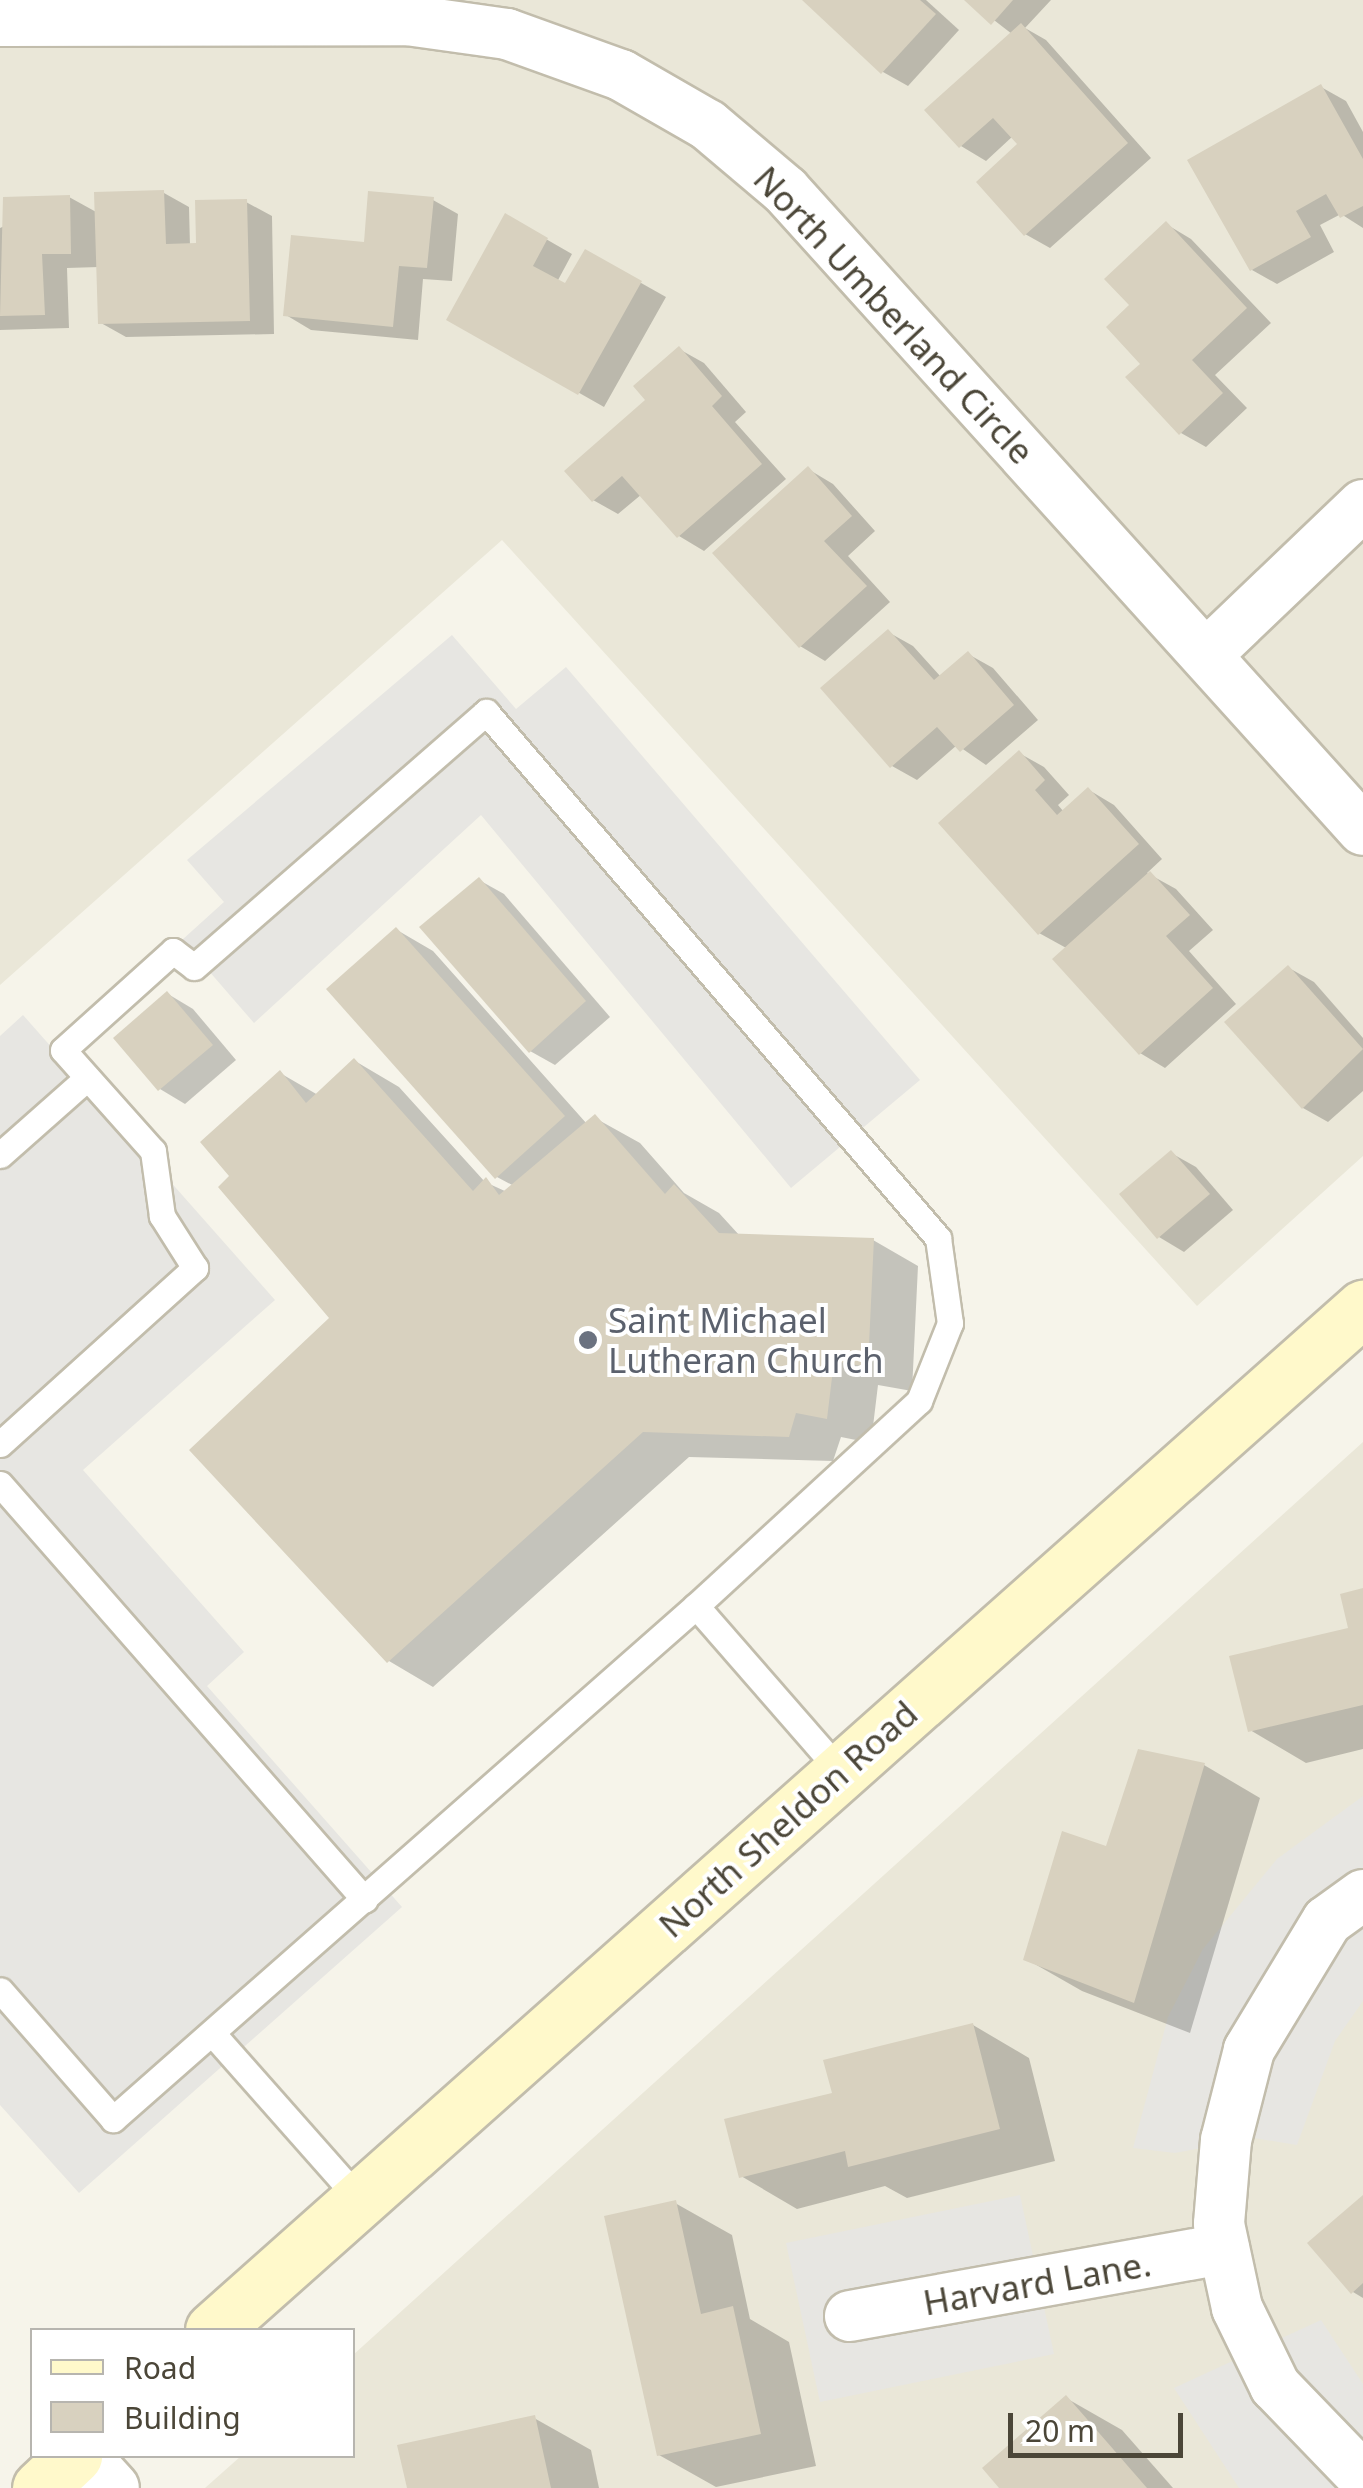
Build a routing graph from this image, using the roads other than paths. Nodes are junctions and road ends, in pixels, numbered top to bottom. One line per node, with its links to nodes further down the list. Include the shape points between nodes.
1 (280, 10): 2 (street, North Umberland Circle); 4 (street, North Umberland Circle, via 506,34 621,75 708,126 785,190)
2 (0, 21)
3 (1363, 504): 4 (street)
4 (1206, 655): 5 (street, North Umberland Circle)
5 (1363, 830)
6 (88, 1078): 7 (lane); 9 (lane, via 152,1152 162,1216 196,1268); 11 (lane, via 63,1050 173,951 194,967 486,712 938,1238 950,1323 919,1400)
7 (0, 1155)
8 (1363, 1308): 12 (street, North Sheldon Road)
9 (0, 1444)
10 (0, 1484): 14 (lane)
11 (696, 1606): 12 (lane); 14 (lane)
12 (842, 1772): 17 (street, North Sheldon Road)
13 (1363, 1895): 18 (street, via 1328,1921 1250,2050 1226,2140 1218,2224)
14 (365, 1900): 16 (lane)
15 (0, 1990): 16 (lane, via 113,2119)
16 (212, 2033): 17 (lane)
17 (359, 2200): 20 (street, North Sheldon Road)
18 (1224, 2249): 19 (street, Harvard Lane.); 23 (street, via 1237,2308 1275,2386)
19 (850, 2316)
20 (215, 2328)
21 (72, 2458): 24 (street)
22 (87, 2458): 25 (street)
23 (1363, 2477)
24 (40, 2488)
25 (114, 2488)

